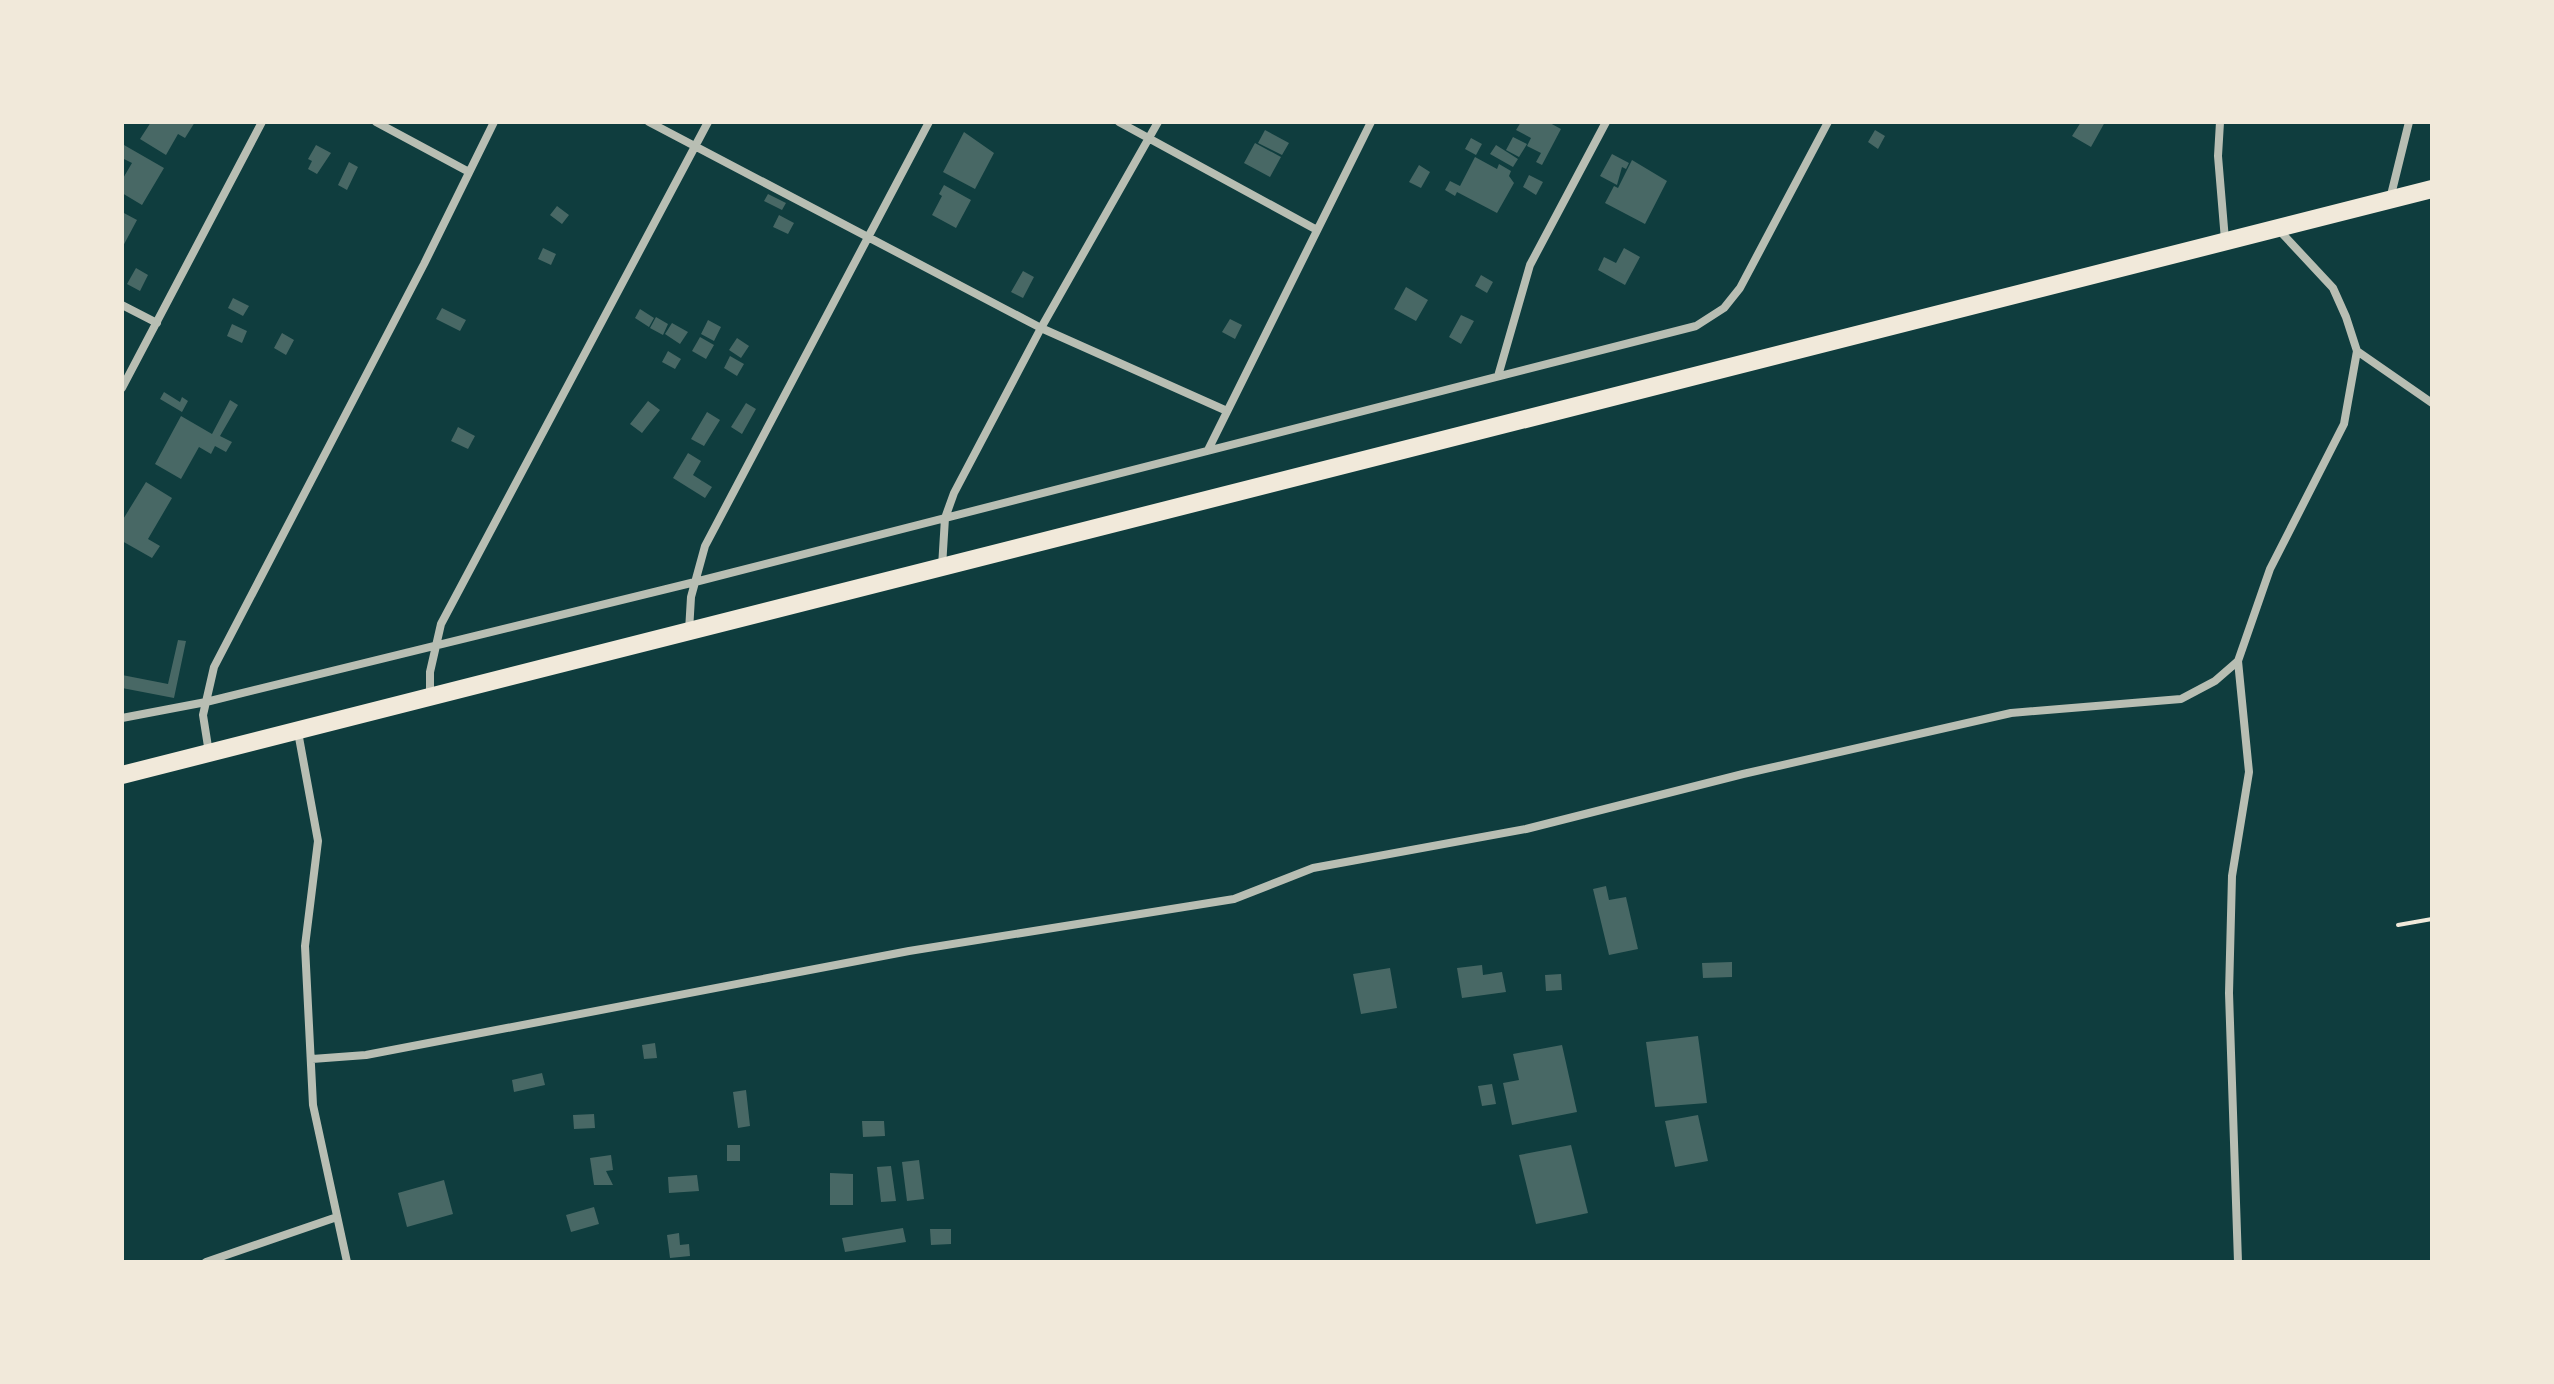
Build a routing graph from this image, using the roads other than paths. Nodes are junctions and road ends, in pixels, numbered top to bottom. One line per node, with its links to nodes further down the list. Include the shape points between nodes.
1 (262, 122): 24 (street)
2 (376, 122): 16 (street)
3 (494, 122): 16 (street)
4 (649, 122): 15 (street)
5 (708, 122): 15 (street)
6 (929, 122): 21 (street)
7 (1119, 122): 14 (street)
8 (1158, 122): 14 (street)
9 (1371, 122): 20 (street)
10 (1606, 122): 27 (street, via 1530,265)
11 (1828, 122): 27 (street, via 1747,276 1724,308 1680,331)
12 (2220, 122): 22 (street)
13 (2409, 122): 18 (street)
14 (1150, 138): 20 (street); 25 (street)
15 (696, 147): 21 (street); 36 (street, via 441,624)
16 (469, 172): 39 (street, via 214,667)
17 (2432, 189): 18 (highway)
18 (2390, 200): 19 (highway)
19 (2277, 228): 22 (highway); 26 (street, via 2333,288)
20 (1317, 230): 30 (street)
21 (868, 240): 25 (street); 34 (street, via 705,546)
22 (2225, 240): 33 (highway)
23 (122, 305): 24 (street)
24 (157, 323): 28 (street)
25 (1041, 328): 30 (street); 32 (street)
26 (2357, 351): 29 (street); 37 (street, via 2344,424 2270,569)
27 (1498, 376): 31 (street)
28 (122, 388)
29 (2432, 403)
30 (1227, 411): 31 (street)
31 (1208, 450): 32 (street)
32 (945, 518): 33 (street); 34 (street)
33 (942, 568): 35 (highway)
34 (695, 582): 35 (street); 36 (street)
35 (689, 631): 38 (highway)
36 (435, 646): 38 (street); 39 (street)
37 (2238, 661): 44 (street, via 2181,699 2011,713 1949,726 1526,829 1313,868 1234,899 909,951 366,1055); 48 (street, via 2249,772 2232,876 2230,964)
38 (430, 697): 41 (highway)
39 (206, 702): 40 (street); 42 (street)
40 (122, 718)
41 (298, 732): 42 (highway); 44 (street, via 318,841 305,946)
42 (209, 754): 43 (highway)
43 (122, 775)
44 (312, 1059): 45 (street, via 313,1105)
45 (337, 1217): 46 (street); 47 (street)
46 (206, 1262)
47 (347, 1262)
48 (2238, 1262)

